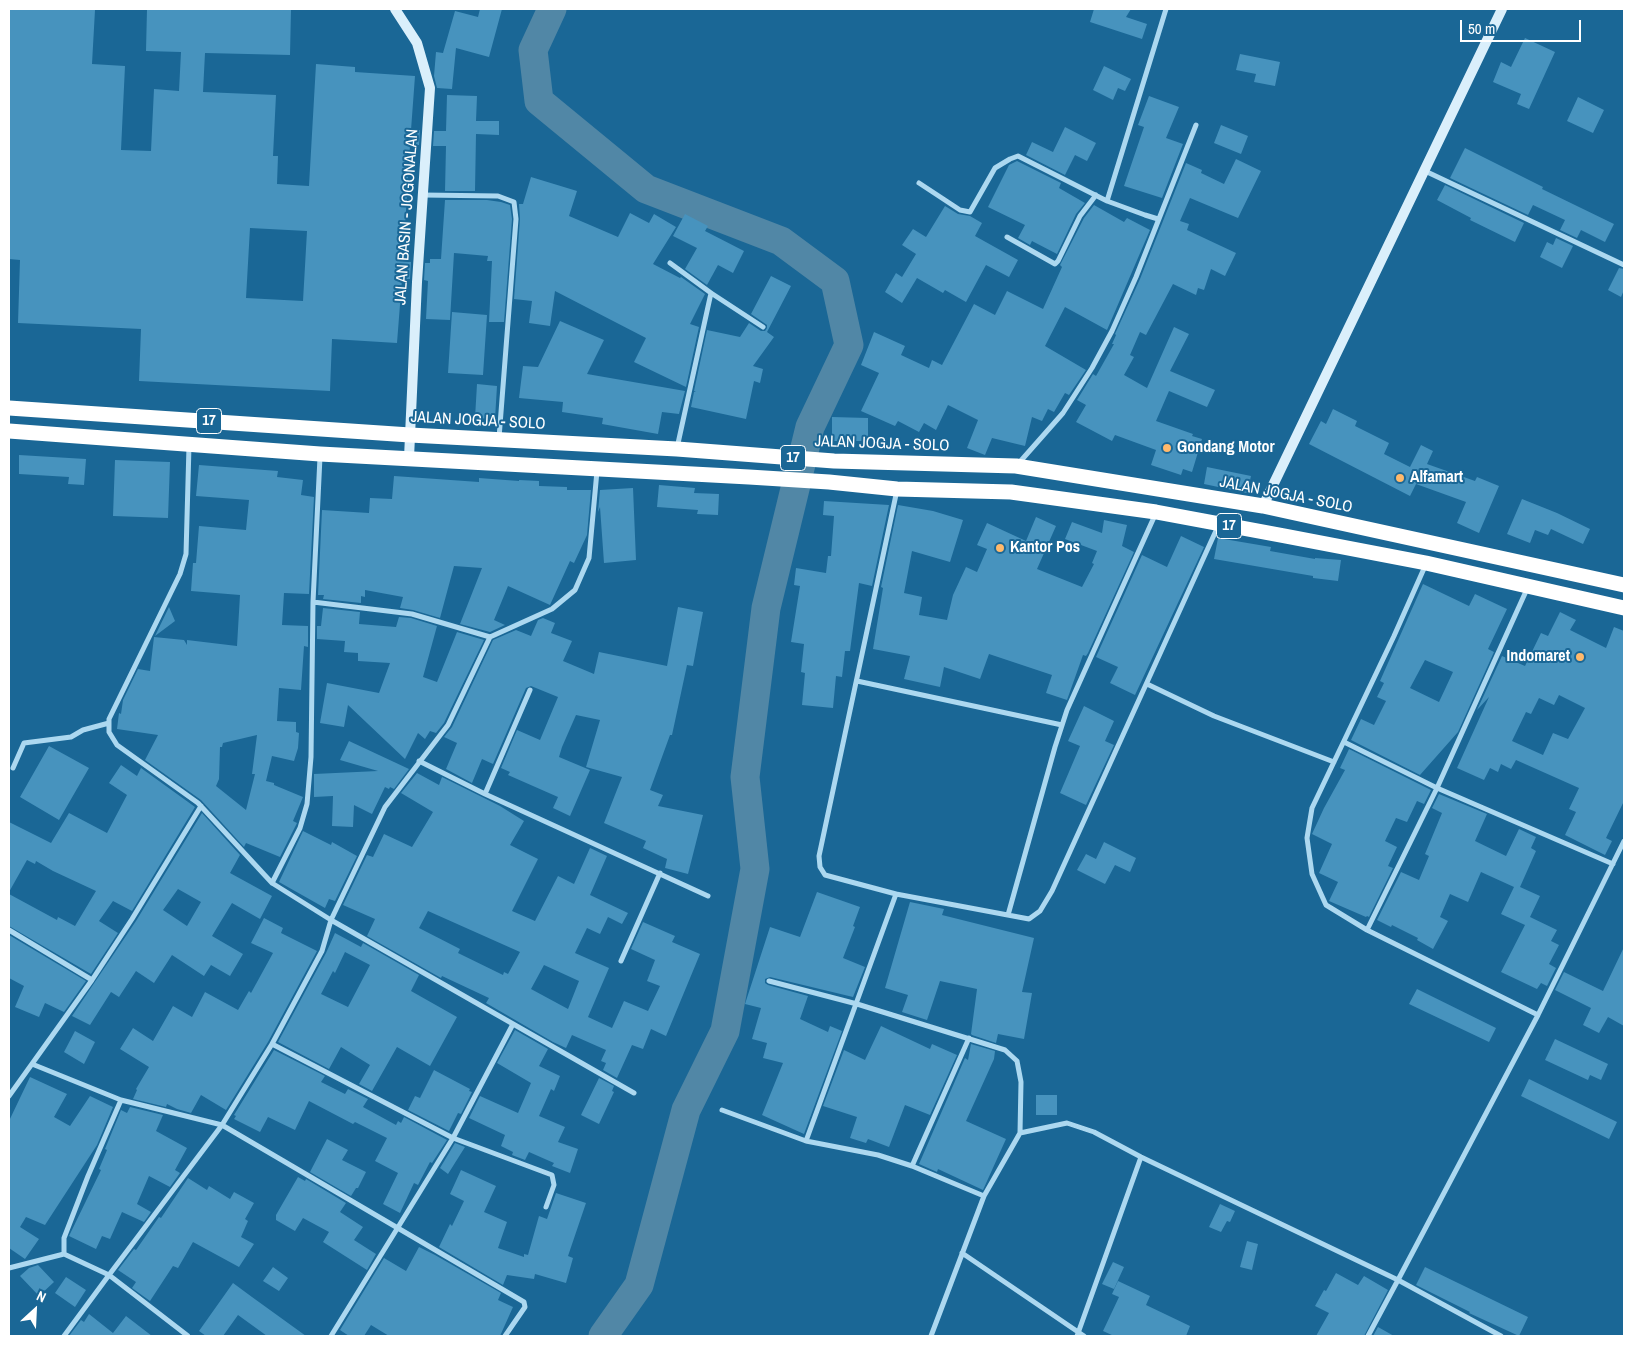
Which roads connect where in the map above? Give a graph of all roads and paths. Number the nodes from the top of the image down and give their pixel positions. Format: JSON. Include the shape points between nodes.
{"nodes":[{"id":1,"x":394,"y":9,"type":"edge"},
{"id":2,"x":1166,"y":9,"type":"edge"},
{"id":3,"x":1502,"y":9,"type":"edge"},
{"id":4,"x":1196,"y":125,"type":"dead end"},
{"id":5,"x":1425,"y":170,"type":"junction"},
{"id":6,"x":919,"y":183,"type":"dead end"},
{"id":7,"x":423,"y":194,"type":"junction"},
{"id":8,"x":1096,"y":195,"type":"junction"},
{"id":9,"x":1107,"y":201,"type":"junction"},
{"id":10,"x":1158,"y":219,"type":"junction"},
{"id":11,"x":1007,"y":237,"type":"dead end"},
{"id":12,"x":670,"y":263,"type":"dead end"},
{"id":13,"x":1624,"y":265,"type":"edge"},
{"id":14,"x":711,"y":293,"type":"junction"},
{"id":15,"x":763,"y":327,"type":"dead end"},
{"id":16,"x":9,"y":408,"type":"edge"},
{"id":17,"x":9,"y":431,"type":"edge"},
{"id":18,"x":410,"y":435,"type":"junction"},
{"id":19,"x":499,"y":440,"type":"junction"},
{"id":20,"x":189,"y":444,"type":"junction"},
{"id":21,"x":677,"y":449,"type":"junction"},
{"id":22,"x":320,"y":454,"type":"junction"},
{"id":23,"x":409,"y":458,"type":"junction"},
{"id":24,"x":1016,"y":466,"type":"junction"},
{"id":25,"x":597,"y":467,"type":"junction"},
{"id":26,"x":897,"y":489,"type":"junction"},
{"id":27,"x":1263,"y":506,"type":"junction"},
{"id":28,"x":1156,"y":512,"type":"junction"},
{"id":29,"x":1219,"y":524,"type":"junction"},
{"id":30,"x":1426,"y":563,"type":"junction"},
{"id":31,"x":1528,"y":586,"type":"junction"},
{"id":32,"x":1624,"y":586,"type":"edge"},
{"id":33,"x":313,"y":602,"type":"junction"},
{"id":34,"x":1624,"y":608,"type":"edge"},
{"id":35,"x":490,"y":637,"type":"junction"},
{"id":36,"x":857,"y":681,"type":"junction"},
{"id":37,"x":1147,"y":684,"type":"junction"},
{"id":38,"x":530,"y":690,"type":"dead end"},
{"id":39,"x":109,"y":723,"type":"junction"},
{"id":40,"x":1062,"y":725,"type":"junction"},
{"id":41,"x":1344,"y":742,"type":"junction"},
{"id":42,"x":419,"y":761,"type":"junction"},
{"id":43,"x":1334,"y":762,"type":"junction"},
{"id":44,"x":13,"y":768,"type":"dead end"},
{"id":45,"x":1437,"y":788,"type":"junction"},
{"id":46,"x":486,"y":794,"type":"junction"},
{"id":47,"x":201,"y":806,"type":"junction"},
{"id":48,"x":1624,"y":841,"type":"edge"},
{"id":49,"x":1613,"y":864,"type":"junction"},
{"id":50,"x":660,"y":874,"type":"junction"},
{"id":51,"x":272,"y":883,"type":"junction"},
{"id":52,"x":896,"y":894,"type":"junction"},
{"id":53,"x":708,"y":896,"type":"dead end"},
{"id":54,"x":1008,"y":915,"type":"junction"},
{"id":55,"x":331,"y":920,"type":"junction"},
{"id":56,"x":9,"y":930,"type":"edge"},
{"id":57,"x":1367,"y":930,"type":"junction"},
{"id":58,"x":621,"y":961,"type":"dead end"},
{"id":59,"x":92,"y":980,"type":"junction"},
{"id":60,"x":769,"y":981,"type":"dead end"},
{"id":61,"x":857,"y":1004,"type":"junction"},
{"id":62,"x":1538,"y":1015,"type":"junction"},
{"id":63,"x":513,"y":1024,"type":"junction"},
{"id":64,"x":968,"y":1038,"type":"junction"},
{"id":65,"x":272,"y":1044,"type":"junction"},
{"id":66,"x":32,"y":1064,"type":"junction"},
{"id":67,"x":634,"y":1093,"type":"dead end"},
{"id":68,"x":9,"y":1096,"type":"edge"},
{"id":69,"x":121,"y":1100,"type":"junction"},
{"id":70,"x":722,"y":1110,"type":"dead end"},
{"id":71,"x":222,"y":1126,"type":"junction"},
{"id":72,"x":1020,"y":1133,"type":"junction"},
{"id":73,"x":453,"y":1138,"type":"junction"},
{"id":74,"x":806,"y":1141,"type":"junction"},
{"id":75,"x":1141,"y":1157,"type":"junction"},
{"id":76,"x":912,"y":1166,"type":"junction"},
{"id":77,"x":984,"y":1196,"type":"junction"},
{"id":78,"x":546,"y":1206,"type":"dead end"},
{"id":79,"x":398,"y":1228,"type":"junction"},
{"id":80,"x":962,"y":1253,"type":"junction"},
{"id":81,"x":64,"y":1254,"type":"junction"},
{"id":82,"x":9,"y":1268,"type":"edge"},
{"id":83,"x":109,"y":1275,"type":"junction"},
{"id":84,"x":1398,"y":1280,"type":"junction"},
{"id":85,"x":1078,"y":1334,"type":"edge"},
{"id":86,"x":1493,"y":1334,"type":"edge"},
{"id":87,"x":64,"y":1336,"type":"edge"},
{"id":88,"x":188,"y":1336,"type":"edge"},
{"id":89,"x":330,"y":1336,"type":"edge"},
{"id":90,"x":505,"y":1336,"type":"edge"},
{"id":91,"x":930,"y":1336,"type":"edge"},
{"id":92,"x":1084,"y":1336,"type":"edge"},
{"id":93,"x":1368,"y":1336,"type":"edge"},
{"id":94,"x":1501,"y":1336,"type":"edge"}],
"edges":[{"from":1,"to":7,"type":"street","name":"JALAN BASIN - JOGONALAN","via":[[416,43],[430,88]]},
{"from":2,"to":9,"type":"street"},
{"from":3,"to":5,"type":"street"},
{"from":4,"to":10,"type":"street"},
{"from":5,"to":13,"type":"street"},
{"from":5,"to":27,"type":"street"},
{"from":6,"to":8,"type":"street","via":[[960,210],[970,212],[995,168],[1018,156]]},
{"from":7,"to":18,"type":"street","name":"JALAN BASIN - JOGONALAN"},
{"from":7,"to":19,"type":"street","via":[[498,196],[514,202],[516,219]]},
{"from":8,"to":9,"type":"street"},
{"from":8,"to":11,"type":"street","via":[[1080,216],[1055,264]]},
{"from":9,"to":10,"type":"street"},
{"from":10,"to":24,"type":"street","via":[[1136,277],[1092,368],[1062,413]]},
{"from":12,"to":14,"type":"street"},
{"from":14,"to":15,"type":"street"},
{"from":14,"to":21,"type":"street"},
{"from":16,"to":18,"type":"highway","name":"JALAN JOGJA - SOLO","number":"17"},
{"from":17,"to":20,"type":"highway","number":"17"},
{"from":18,"to":19,"type":"highway","name":"JALAN JOGJA - SOLO","number":"17"},
{"from":18,"to":23,"type":"street","name":"JALAN BASIN - JOGONALAN"},
{"from":19,"to":21,"type":"highway","name":"JALAN JOGJA - SOLO","number":"17"},
{"from":20,"to":22,"type":"highway","number":"17"},
{"from":20,"to":39,"type":"street","via":[[186,554],[180,574]]},
{"from":21,"to":24,"type":"highway","name":"JALAN JOGJA - SOLO","number":"17","via":[[834,461]]},
{"from":22,"to":23,"type":"highway","number":"17"},
{"from":22,"to":33,"type":"street"},
{"from":23,"to":25,"type":"highway","number":"17"},
{"from":24,"to":27,"type":"highway","name":"JALAN JOGJA - SOLO","number":"17"},
{"from":25,"to":26,"type":"highway","number":"17"},
{"from":25,"to":35,"type":"street","via":[[589,558],[575,590],[552,609]]},
{"from":26,"to":28,"type":"highway","number":"17","via":[[1011,492]]},
{"from":26,"to":36,"type":"street"},
{"from":27,"to":32,"type":"highway","name":"JALAN JOGJA - SOLO","number":"17"},
{"from":28,"to":29,"type":"highway","number":"17"},
{"from":28,"to":40,"type":"street"},
{"from":29,"to":30,"type":"highway","number":"17"},
{"from":29,"to":37,"type":"street"},
{"from":30,"to":31,"type":"highway","number":"17"},
{"from":30,"to":41,"type":"street"},
{"from":31,"to":34,"type":"highway","number":"17"},
{"from":31,"to":45,"type":"street"},
{"from":33,"to":35,"type":"street","via":[[412,614]]},
{"from":33,"to":51,"type":"street","via":[[307,804],[300,828]]},
{"from":35,"to":42,"type":"street","via":[[448,725]]},
{"from":36,"to":40,"type":"street"},
{"from":36,"to":52,"type":"street","via":[[819,856],[820,867],[825,875]]},
{"from":37,"to":43,"type":"street","via":[[1214,716]]},
{"from":37,"to":54,"type":"street","via":[[1040,911],[1029,919]]},
{"from":38,"to":46,"type":"street"},
{"from":39,"to":44,"type":"street","via":[[71,737],[24,743]]},
{"from":39,"to":47,"type":"street","via":[[109,732],[117,745]]},
{"from":40,"to":54,"type":"street"},
{"from":41,"to":43,"type":"street"},
{"from":41,"to":45,"type":"street"},
{"from":42,"to":46,"type":"street"},
{"from":42,"to":55,"type":"street","via":[[385,807]]},
{"from":43,"to":57,"type":"street","via":[[1312,808],[1307,838],[1312,874],[1326,905]]},
{"from":45,"to":49,"type":"street"},
{"from":45,"to":57,"type":"street"},
{"from":46,"to":50,"type":"street"},
{"from":47,"to":51,"type":"street"},
{"from":47,"to":59,"type":"street"},
{"from":48,"to":49,"type":"street"},
{"from":49,"to":62,"type":"street"},
{"from":50,"to":53,"type":"street"},
{"from":50,"to":58,"type":"street"},
{"from":51,"to":55,"type":"street"},
{"from":52,"to":54,"type":"street"},
{"from":52,"to":61,"type":"street"},
{"from":55,"to":63,"type":"street"},
{"from":55,"to":65,"type":"street","via":[[322,951]]},
{"from":56,"to":59,"type":"street"},
{"from":57,"to":62,"type":"street"},
{"from":59,"to":66,"type":"street"},
{"from":60,"to":61,"type":"street"},
{"from":61,"to":64,"type":"street"},
{"from":61,"to":74,"type":"street"},
{"from":62,"to":84,"type":"street"},
{"from":63,"to":67,"type":"street"},
{"from":63,"to":73,"type":"street"},
{"from":64,"to":72,"type":"street","via":[[1005,1050],[1017,1061],[1021,1082]]},
{"from":64,"to":76,"type":"street"},
{"from":65,"to":71,"type":"street"},
{"from":65,"to":73,"type":"street"},
{"from":66,"to":68,"type":"street"},
{"from":66,"to":69,"type":"street"},
{"from":69,"to":71,"type":"street"},
{"from":69,"to":81,"type":"street","via":[[64,1238]]},
{"from":70,"to":74,"type":"street"},
{"from":71,"to":79,"type":"street"},
{"from":71,"to":83,"type":"street"},
{"from":72,"to":75,"type":"street","via":[[1067,1123],[1094,1132]]},
{"from":72,"to":77,"type":"street"},
{"from":73,"to":78,"type":"street","via":[[552,1175],[554,1185]]},
{"from":73,"to":79,"type":"street"},
{"from":74,"to":76,"type":"street","via":[[878,1155]]},
{"from":75,"to":84,"type":"street"},
{"from":75,"to":85,"type":"street"},
{"from":76,"to":77,"type":"street"},
{"from":77,"to":80,"type":"street"},
{"from":79,"to":89,"type":"street"},
{"from":79,"to":90,"type":"street","via":[[524,1302],[525,1307]]},
{"from":80,"to":85,"type":"street"},
{"from":80,"to":91,"type":"street"},
{"from":81,"to":82,"type":"street"},
{"from":81,"to":83,"type":"street"},
{"from":83,"to":87,"type":"street"},
{"from":83,"to":88,"type":"street"},
{"from":84,"to":86,"type":"street"},
{"from":84,"to":93,"type":"street"},
{"from":85,"to":92,"type":"street"},
{"from":86,"to":94,"type":"street"}]}
